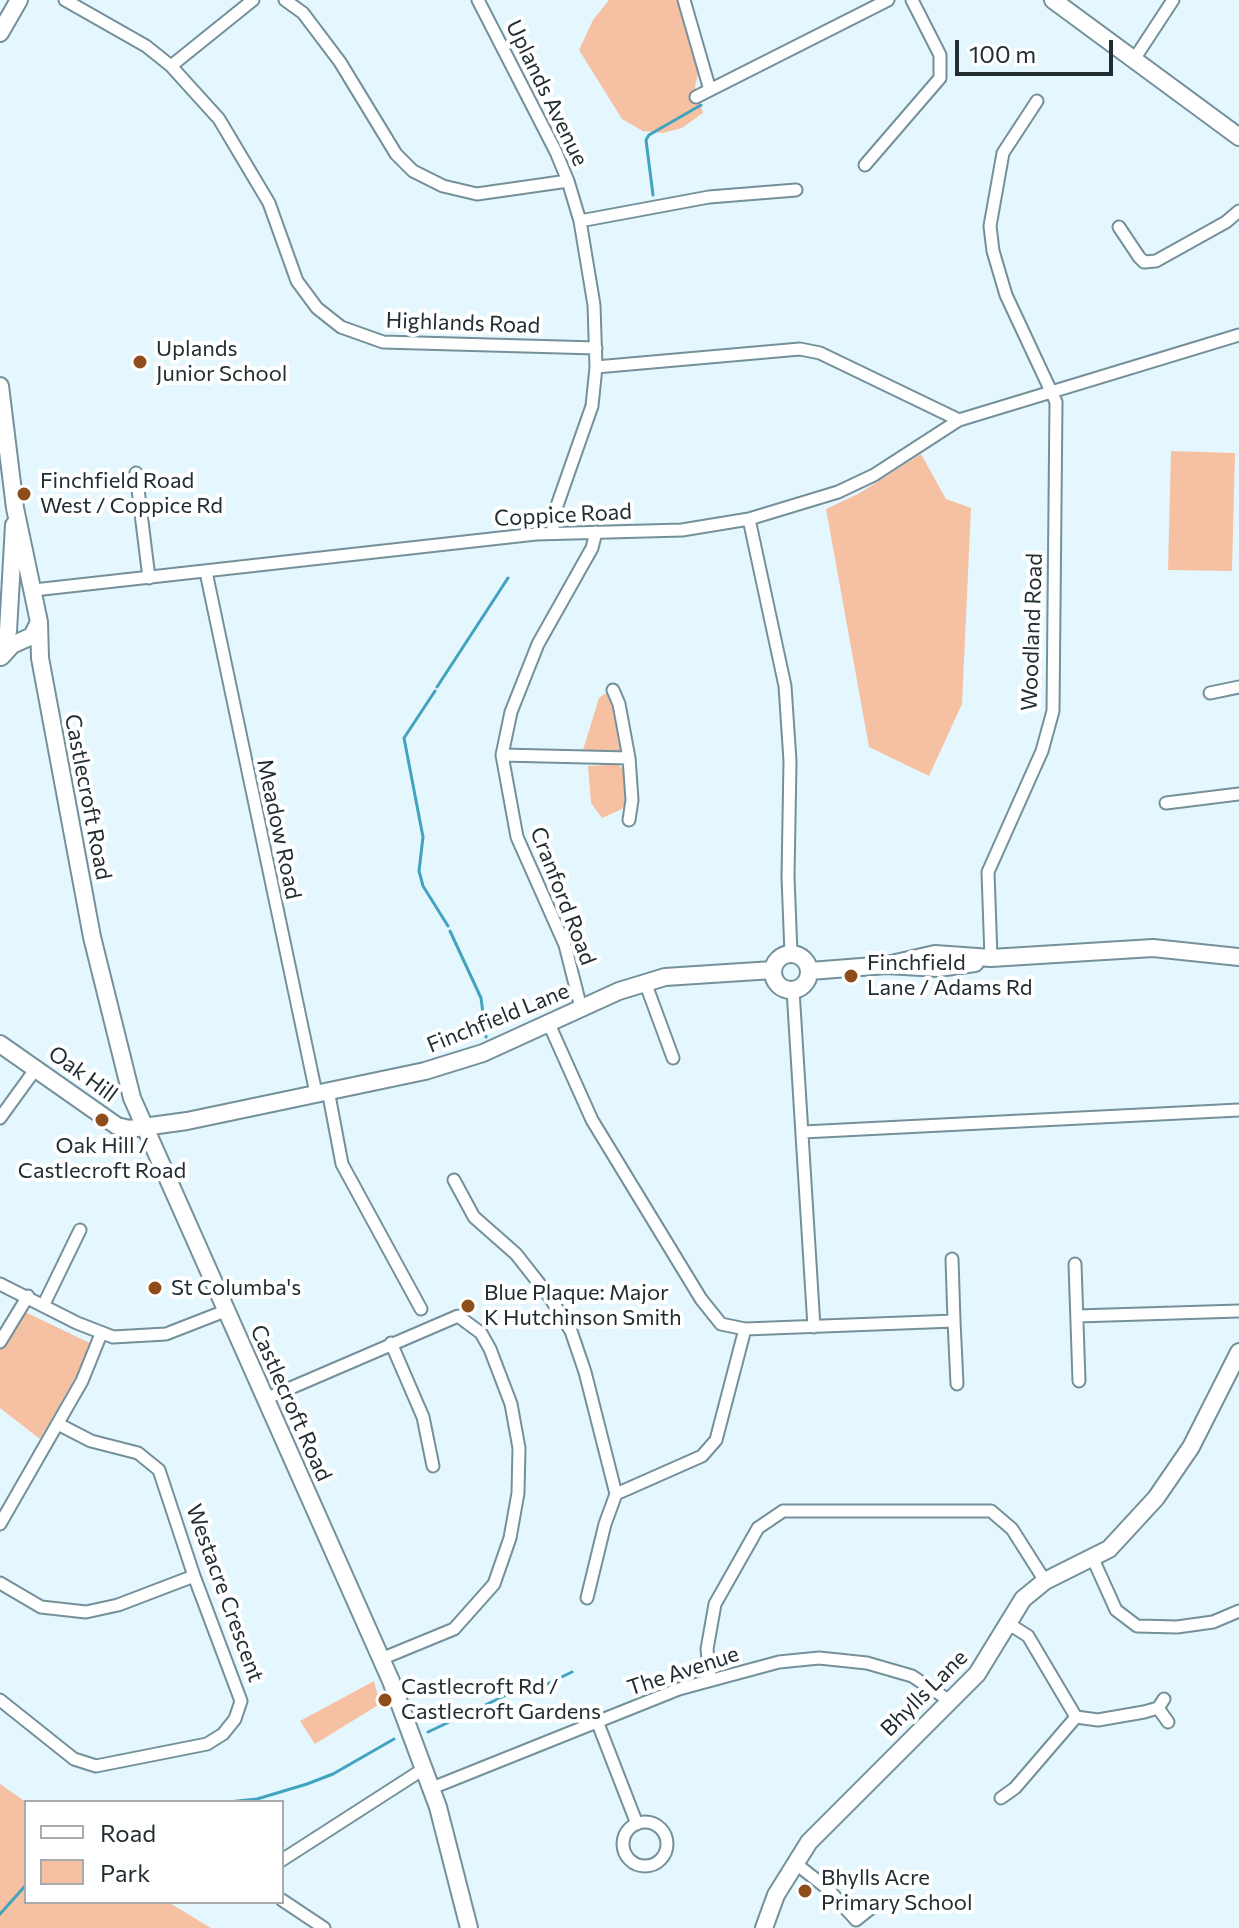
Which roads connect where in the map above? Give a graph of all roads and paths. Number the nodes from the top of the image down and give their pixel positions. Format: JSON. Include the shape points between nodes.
{"nodes":[{"id":1,"x":19,"y":0,"type":"edge"},
{"id":2,"x":65,"y":0,"type":"edge"},
{"id":3,"x":253,"y":0,"type":"edge"},
{"id":4,"x":285,"y":0,"type":"edge"},
{"id":5,"x":478,"y":0,"type":"edge"},
{"id":6,"x":684,"y":0,"type":"edge"},
{"id":7,"x":888,"y":0,"type":"edge"},
{"id":8,"x":912,"y":0,"type":"edge"},
{"id":9,"x":1053,"y":0,"type":"edge"},
{"id":10,"x":1173,"y":0,"type":"edge"},
{"id":11,"x":0,"y":33,"type":"edge"},
{"id":12,"x":1133,"y":61,"type":"junction"},
{"id":13,"x":171,"y":66,"type":"junction"},
{"id":14,"x":710,"y":90,"type":"junction"},
{"id":15,"x":696,"y":97,"type":"dead end"},
{"id":16,"x":1037,"y":101,"type":"dead end"},
{"id":17,"x":1239,"y":137,"type":"edge"},
{"id":18,"x":865,"y":165,"type":"dead end"},
{"id":19,"x":568,"y":181,"type":"junction"},
{"id":20,"x":796,"y":190,"type":"dead end"},
{"id":21,"x":1239,"y":211,"type":"edge"},
{"id":22,"x":580,"y":221,"type":"junction"},
{"id":23,"x":1119,"y":227,"type":"dead end"},
{"id":24,"x":1239,"y":335,"type":"edge"},
{"id":25,"x":596,"y":348,"type":"junction"},
{"id":26,"x":596,"y":367,"type":"junction"},
{"id":27,"x":0,"y":386,"type":"edge"},
{"id":28,"x":1052,"y":391,"type":"junction"},
{"id":29,"x":959,"y":420,"type":"junction"},
{"id":30,"x":136,"y":473,"type":"dead end"},
{"id":31,"x":15,"y":508,"type":"junction"},
{"id":32,"x":749,"y":519,"type":"junction"},
{"id":33,"x":596,"y":532,"type":"junction"},
{"id":34,"x":553,"y":533,"type":"junction"},
{"id":35,"x":206,"y":572,"type":"junction"},
{"id":36,"x":149,"y":578,"type":"junction"},
{"id":37,"x":40,"y":594,"type":"junction"},
{"id":38,"x":9,"y":598,"type":"junction"},
{"id":39,"x":39,"y":622,"type":"junction"},
{"id":40,"x":17,"y":638,"type":"junction"},
{"id":41,"x":40,"y":658,"type":"junction"},
{"id":42,"x":1,"y":660,"type":"edge"},
{"id":43,"x":1239,"y":687,"type":"edge"},
{"id":44,"x":613,"y":690,"type":"dead end"},
{"id":45,"x":1210,"y":693,"type":"dead end"},
{"id":46,"x":502,"y":755,"type":"junction"},
{"id":47,"x":629,"y":758,"type":"junction"},
{"id":48,"x":1239,"y":794,"type":"edge"},
{"id":49,"x":1166,"y":804,"type":"dead end"},
{"id":50,"x":629,"y":820,"type":"dead end"},
{"id":51,"x":791,"y":954,"type":"junction"},
{"id":52,"x":1239,"y":957,"type":"edge"},
{"id":53,"x":991,"y":958,"type":"junction"},
{"id":54,"x":773,"y":970,"type":"junction"},
{"id":55,"x":810,"y":971,"type":"junction"},
{"id":56,"x":645,"y":982,"type":"junction"},
{"id":57,"x":793,"y":990,"type":"junction"},
{"id":58,"x":581,"y":1008,"type":"junction"},
{"id":59,"x":549,"y":1024,"type":"junction"},
{"id":60,"x":0,"y":1044,"type":"edge"},
{"id":61,"x":673,"y":1058,"type":"dead end"},
{"id":62,"x":37,"y":1067,"type":"junction"},
{"id":63,"x":322,"y":1092,"type":"junction"},
{"id":64,"x":1239,"y":1110,"type":"edge"},
{"id":65,"x":0,"y":1118,"type":"edge"},
{"id":66,"x":144,"y":1125,"type":"junction"},
{"id":67,"x":803,"y":1132,"type":"junction"},
{"id":68,"x":454,"y":1180,"type":"dead end"},
{"id":69,"x":80,"y":1230,"type":"dead end"},
{"id":70,"x":952,"y":1259,"type":"dead end"},
{"id":71,"x":1075,"y":1264,"type":"dead end"},
{"id":72,"x":0,"y":1284,"type":"edge"},
{"id":73,"x":28,"y":1296,"type":"junction"},
{"id":74,"x":44,"y":1304,"type":"junction"},
{"id":75,"x":421,"y":1309,"type":"dead end"},
{"id":76,"x":225,"y":1311,"type":"junction"},
{"id":77,"x":1239,"y":1311,"type":"edge"},
{"id":78,"x":1077,"y":1316,"type":"junction"},
{"id":79,"x":954,"y":1321,"type":"junction"},
{"id":80,"x":814,"y":1327,"type":"junction"},
{"id":81,"x":745,"y":1329,"type":"junction"},
{"id":82,"x":101,"y":1334,"type":"junction"},
{"id":83,"x":0,"y":1342,"type":"edge"},
{"id":84,"x":391,"y":1343,"type":"junction"},
{"id":85,"x":1239,"y":1352,"type":"edge"},
{"id":86,"x":1079,"y":1381,"type":"dead end"},
{"id":87,"x":957,"y":1384,"type":"dead end"},
{"id":88,"x":265,"y":1399,"type":"junction"},
{"id":89,"x":58,"y":1424,"type":"junction"},
{"id":90,"x":433,"y":1466,"type":"dead end"},
{"id":91,"x":616,"y":1494,"type":"junction"},
{"id":92,"x":0,"y":1524,"type":"edge"},
{"id":93,"x":1093,"y":1559,"type":"junction"},
{"id":94,"x":194,"y":1576,"type":"junction"},
{"id":95,"x":1045,"y":1581,"type":"junction"},
{"id":96,"x":0,"y":1583,"type":"edge"},
{"id":97,"x":587,"y":1598,"type":"dead end"},
{"id":98,"x":1239,"y":1611,"type":"edge"},
{"id":99,"x":1009,"y":1624,"type":"junction"},
{"id":100,"x":381,"y":1659,"type":"junction"},
{"id":101,"x":710,"y":1679,"type":"junction"},
{"id":102,"x":0,"y":1700,"type":"edge"},
{"id":103,"x":950,"y":1701,"type":"junction"},
{"id":104,"x":1076,"y":1717,"type":"junction"},
{"id":105,"x":597,"y":1721,"type":"junction"},
{"id":106,"x":1168,"y":1722,"type":"dead end"},
{"id":107,"x":425,"y":1768,"type":"junction"},
{"id":108,"x":432,"y":1788,"type":"junction"},
{"id":109,"x":1004,"y":1790,"type":"dead end"},
{"id":110,"x":637,"y":1824,"type":"junction"},
{"id":111,"x":284,"y":1859,"type":"edge"},
{"id":112,"x":795,"y":1863,"type":"junction"},
{"id":113,"x":284,"y":1901,"type":"edge"},
{"id":114,"x":875,"y":1905,"type":"dead end"},
{"id":115,"x":324,"y":1928,"type":"edge"},
{"id":116,"x":469,"y":1928,"type":"edge"},
{"id":117,"x":764,"y":1928,"type":"edge"}],
"edges":[{"from":1,"to":11,"type":"street"},
{"from":2,"to":13,"type":"street","name":"Highlands Road"},
{"from":3,"to":13,"type":"street"},
{"from":4,"to":19,"type":"street","via":[[303,13],[340,62],[396,154],[413,171],[477,194]]},
{"from":5,"to":19,"type":"street","name":"Uplands Avenue"},
{"from":6,"to":14,"type":"street"},
{"from":7,"to":14,"type":"street"},
{"from":8,"to":18,"type":"street","via":[[940,55],[940,78]]},
{"from":9,"to":12,"type":"street"},
{"from":10,"to":12,"type":"street"},
{"from":12,"to":17,"type":"street"},
{"from":13,"to":25,"type":"street","name":"Highlands Road","via":[[241,152],[269,203],[304,292],[341,327],[383,342]]},
{"from":14,"to":15,"type":"street"},
{"from":16,"to":28,"type":"street","via":[[1003,153],[990,226],[1006,295]]},
{"from":19,"to":22,"type":"street","name":"Uplands Avenue"},
{"from":20,"to":22,"type":"street","via":[[673,202]]},
{"from":21,"to":23,"type":"street","via":[[1156,261],[1144,262]]},
{"from":22,"to":25,"type":"street","name":"Uplands Avenue"},
{"from":24,"to":28,"type":"street","name":"Coppice Road"},
{"from":25,"to":26,"type":"street","name":"Uplands Avenue"},
{"from":26,"to":29,"type":"street","via":[[800,349],[820,353]]},
{"from":26,"to":34,"type":"street","name":"Uplands Avenue","via":[[592,406],[553,517]]},
{"from":27,"to":31,"type":"street"},
{"from":28,"to":29,"type":"street","name":"Coppice Road"},
{"from":28,"to":53,"type":"street","name":"Woodland Road","via":[[1053,711],[1042,751],[988,872]]},
{"from":29,"to":32,"type":"street","name":"Coppice Road","via":[[838,492]]},
{"from":30,"to":36,"type":"street"},
{"from":31,"to":37,"type":"street","name":"Castlecroft Road"},
{"from":31,"to":38,"type":"street"},
{"from":32,"to":33,"type":"street","name":"Coppice Road","via":[[682,530]]},
{"from":32,"to":51,"type":"street","via":[[785,686]]},
{"from":33,"to":34,"type":"street","name":"Coppice Road"},
{"from":33,"to":46,"type":"street","name":"Cranford Road","via":[[538,644],[511,712]]},
{"from":34,"to":35,"type":"street","name":"Coppice Road"},
{"from":35,"to":36,"type":"street","name":"Coppice Road"},
{"from":35,"to":63,"type":"street","name":"Meadow Road"},
{"from":36,"to":37,"type":"street","name":"Coppice Road"},
{"from":37,"to":38,"type":"street","via":[[22,586]]},
{"from":37,"to":39,"type":"street","name":"Castlecroft Road"},
{"from":38,"to":40,"type":"street"},
{"from":39,"to":40,"type":"street","via":[[37,631]]},
{"from":39,"to":41,"type":"street","name":"Castlecroft Road"},
{"from":40,"to":41,"type":"street"},
{"from":40,"to":42,"type":"street"},
{"from":41,"to":66,"type":"street","name":"Castlecroft Road","via":[[104,995]]},
{"from":43,"to":45,"type":"street"},
{"from":44,"to":47,"type":"street"},
{"from":46,"to":47,"type":"street"},
{"from":46,"to":58,"type":"street","name":"Cranford Road","via":[[517,837],[565,945]]},
{"from":47,"to":50,"type":"street"},
{"from":48,"to":49,"type":"street"},
{"from":51,"to":54,"type":"street","via":[[779,959]]},
{"from":51,"to":55,"type":"street","via":[[803,959]]},
{"from":52,"to":53,"type":"street","via":[[1153,948]]},
{"from":53,"to":55,"type":"street","via":[[935,954],[887,965]]},
{"from":54,"to":56,"type":"street","name":"Finchfield Lane","via":[[689,973]]},
{"from":54,"to":57,"type":"street","via":[[779,985]]},
{"from":55,"to":57,"type":"street","via":[[803,986]]},
{"from":56,"to":58,"type":"street","name":"Finchfield Lane"},
{"from":56,"to":61,"type":"street"},
{"from":57,"to":67,"type":"street"},
{"from":58,"to":59,"type":"street","name":"Finchfield Lane"},
{"from":59,"to":63,"type":"street","name":"Finchfield Lane","via":[[440,1067]]},
{"from":59,"to":81,"type":"street","via":[[592,1120],[701,1299],[721,1324]]},
{"from":60,"to":62,"type":"street","name":"Oak Hill"},
{"from":62,"to":65,"type":"street"},
{"from":62,"to":66,"type":"street","name":"Oak Hill","via":[[117,1126]]},
{"from":63,"to":66,"type":"street","name":"Finchfield Lane"},
{"from":63,"to":75,"type":"street","name":"Meadow Road","via":[[342,1164]]},
{"from":64,"to":67,"type":"street"},
{"from":66,"to":76,"type":"street","name":"Castlecroft Road"},
{"from":67,"to":80,"type":"street"},
{"from":68,"to":91,"type":"street","via":[[470,1212],[529,1267],[571,1331]]},
{"from":69,"to":74,"type":"street"},
{"from":70,"to":79,"type":"street"},
{"from":71,"to":78,"type":"street"},
{"from":72,"to":73,"type":"street"},
{"from":73,"to":74,"type":"street"},
{"from":73,"to":83,"type":"street"},
{"from":74,"to":82,"type":"street"},
{"from":76,"to":82,"type":"street","via":[[151,1337]]},
{"from":76,"to":88,"type":"street","name":"Castlecroft Road"},
{"from":77,"to":78,"type":"street"},
{"from":78,"to":86,"type":"street"},
{"from":79,"to":80,"type":"street"},
{"from":79,"to":87,"type":"street"},
{"from":80,"to":81,"type":"street"},
{"from":81,"to":91,"type":"street","via":[[716,1440],[702,1456]]},
{"from":82,"to":89,"type":"street"},
{"from":84,"to":88,"type":"street"},
{"from":84,"to":90,"type":"street","via":[[423,1417]]},
{"from":84,"to":100,"type":"street","via":[[458,1316],[481,1333],[511,1404],[519,1448],[518,1493],[494,1584],[476,1607],[454,1629]]},
{"from":85,"to":93,"type":"street","name":"Bhylls Lane","via":[[1174,1473],[1119,1540]]},
{"from":88,"to":100,"type":"street","name":"Castlecroft Road"},
{"from":89,"to":92,"type":"street"},
{"from":89,"to":94,"type":"street","name":"Westacre Crescent","via":[[91,1441],[138,1453],[159,1470]]},
{"from":91,"to":97,"type":"street"},
{"from":93,"to":95,"type":"street","name":"Bhylls Lane"},
{"from":93,"to":98,"type":"street","via":[[1116,1610],[1137,1626],[1213,1622]]},
{"from":94,"to":96,"type":"street","via":[[86,1612],[41,1607]]},
{"from":94,"to":102,"type":"street","name":"Westacre Crescent","via":[[242,1696],[235,1719],[215,1739],[110,1765],[84,1765]]},
{"from":95,"to":99,"type":"street","name":"Bhylls Lane","via":[[1023,1599]]},
{"from":95,"to":101,"type":"street","via":[[1012,1529],[991,1511],[773,1515],[758,1528],[715,1604],[707,1649]]},
{"from":99,"to":103,"type":"street","name":"Bhylls Lane","via":[[977,1674]]},
{"from":99,"to":104,"type":"street","via":[[1028,1636]]},
{"from":100,"to":107,"type":"street","name":"Castlecroft Road"},
{"from":101,"to":103,"type":"street","name":"The Avenue","via":[[779,1662],[842,1660],[912,1676]]},
{"from":101,"to":105,"type":"street","name":"The Avenue"},
{"from":103,"to":112,"type":"street","name":"Bhylls Lane","via":[[832,1816]]},
{"from":104,"to":106,"type":"street","via":[[1098,1720],[1161,1703]]},
{"from":104,"to":109,"type":"street"},
{"from":105,"to":108,"type":"street","name":"The Avenue"},
{"from":105,"to":110,"type":"street"},
{"from":107,"to":108,"type":"street","name":"Castlecroft Road"},
{"from":107,"to":111,"type":"street"},
{"from":108,"to":116,"type":"street","name":"Castlecroft Road"},
{"from":110,"to":110,"type":"street","via":[[651,1823],[666,1837],[663,1857],[651,1866],[636,1865],[625,1855],[623,1840]]},
{"from":112,"to":114,"type":"street","via":[[856,1920]]},
{"from":112,"to":117,"type":"street","name":"Bhylls Lane"},
{"from":113,"to":115,"type":"street"}]}
